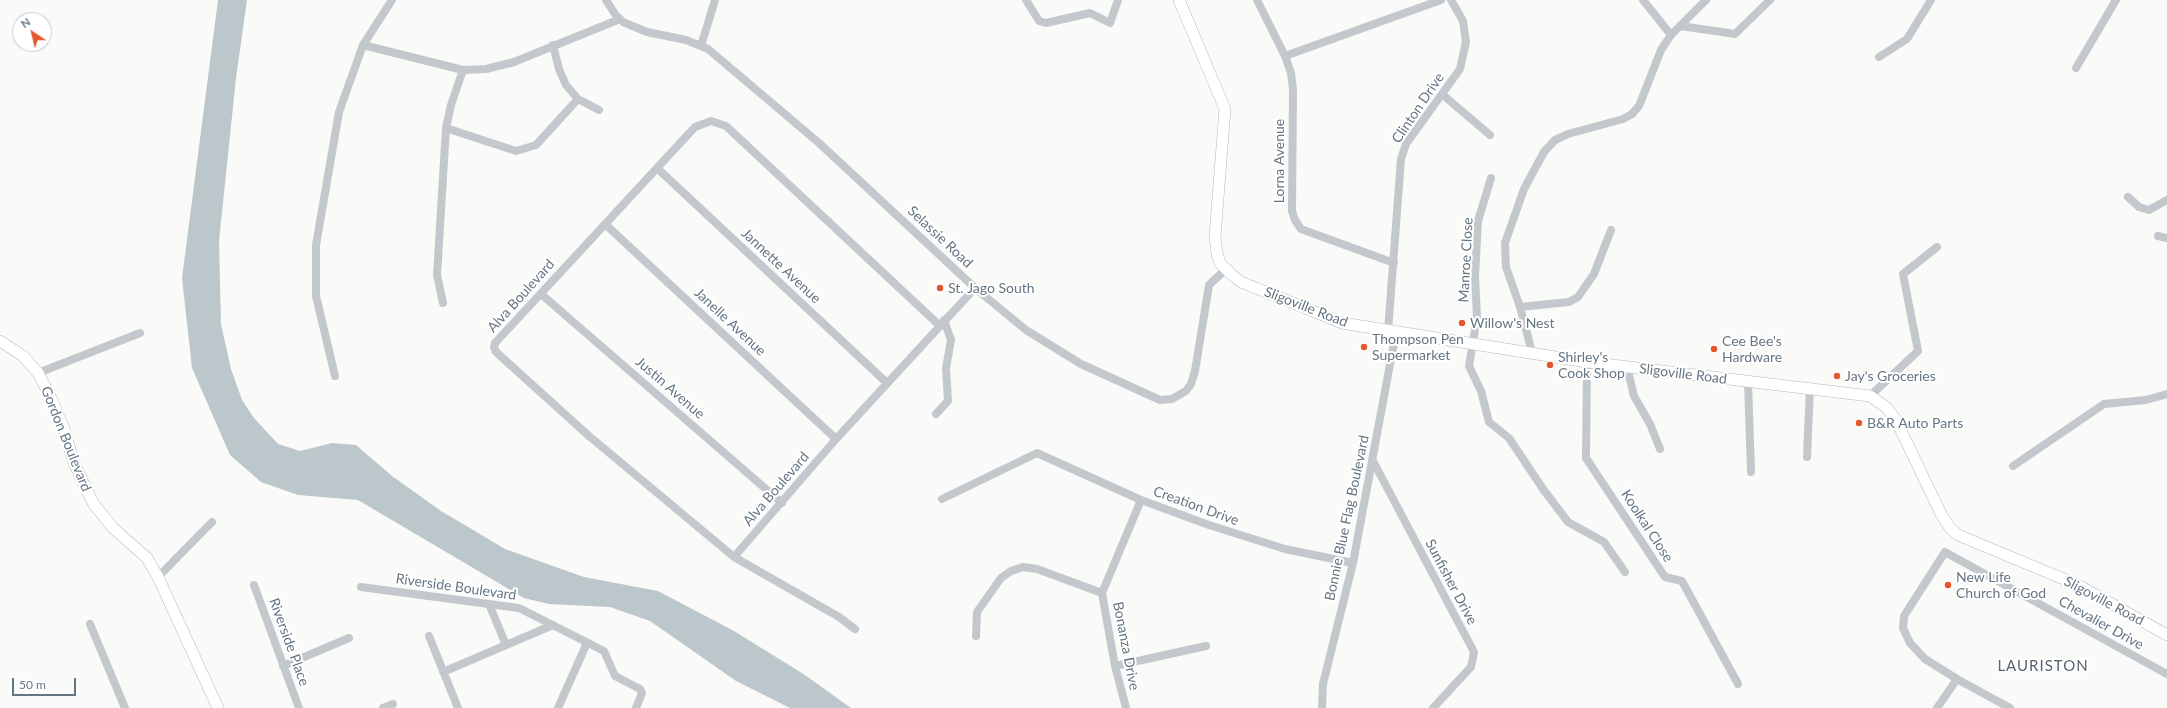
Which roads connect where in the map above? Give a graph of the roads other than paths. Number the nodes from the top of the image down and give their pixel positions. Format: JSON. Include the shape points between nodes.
{"nodes":[{"id":1,"x":392,"y":0,"type":"edge"},
{"id":2,"x":606,"y":0,"type":"edge"},
{"id":3,"x":715,"y":0,"type":"edge"},
{"id":4,"x":1026,"y":0,"type":"edge"},
{"id":5,"x":1118,"y":0,"type":"edge"},
{"id":6,"x":1179,"y":0,"type":"edge"},
{"id":7,"x":1257,"y":0,"type":"edge"},
{"id":8,"x":1441,"y":0,"type":"edge"},
{"id":9,"x":1451,"y":0,"type":"edge"},
{"id":10,"x":1643,"y":0,"type":"edge"},
{"id":11,"x":1706,"y":0,"type":"edge"},
{"id":12,"x":1770,"y":0,"type":"edge"},
{"id":13,"x":1932,"y":0,"type":"edge"},
{"id":14,"x":2116,"y":0,"type":"edge"},
{"id":15,"x":620,"y":19,"type":"junction"},
{"id":16,"x":1681,"y":26,"type":"junction"},
{"id":17,"x":1670,"y":35,"type":"junction"},
{"id":18,"x":363,"y":45,"type":"junction"},
{"id":19,"x":553,"y":45,"type":"junction"},
{"id":20,"x":701,"y":46,"type":"junction"},
{"id":21,"x":1285,"y":56,"type":"junction"},
{"id":22,"x":1879,"y":57,"type":"dead end"},
{"id":23,"x":2076,"y":68,"type":"dead end"},
{"id":24,"x":463,"y":70,"type":"junction"},
{"id":25,"x":1443,"y":95,"type":"junction"},
{"id":26,"x":578,"y":98,"type":"junction"},
{"id":27,"x":599,"y":110,"type":"dead end"},
{"id":28,"x":446,"y":128,"type":"junction"},
{"id":29,"x":1490,"y":135,"type":"dead end"},
{"id":30,"x":657,"y":168,"type":"junction"},
{"id":31,"x":1491,"y":178,"type":"dead end"},
{"id":32,"x":2128,"y":197,"type":"dead end"},
{"id":33,"x":2167,"y":200,"type":"edge"},
{"id":34,"x":605,"y":224,"type":"junction"},
{"id":35,"x":1611,"y":230,"type":"dead end"},
{"id":36,"x":2158,"y":236,"type":"dead end"},
{"id":37,"x":2167,"y":238,"type":"edge"},
{"id":38,"x":1937,"y":247,"type":"dead end"},
{"id":39,"x":1394,"y":263,"type":"junction"},
{"id":40,"x":1225,"y":270,"type":"junction"},
{"id":41,"x":976,"y":288,"type":"junction"},
{"id":42,"x":541,"y":294,"type":"junction"},
{"id":43,"x":443,"y":303,"type":"dead end"},
{"id":44,"x":1520,"y":307,"type":"junction"},
{"id":45,"x":942,"y":322,"type":"junction"},
{"id":46,"x":1392,"y":332,"type":"junction"},
{"id":47,"x":140,"y":334,"type":"dead end"},
{"id":48,"x":0,"y":341,"type":"edge"},
{"id":49,"x":1473,"y":344,"type":"junction"},
{"id":50,"x":1532,"y":352,"type":"junction"},
{"id":51,"x":1587,"y":362,"type":"junction"},
{"id":52,"x":1627,"y":367,"type":"junction"},
{"id":53,"x":38,"y":373,"type":"junction"},
{"id":54,"x":335,"y":376,"type":"dead end"},
{"id":55,"x":1748,"y":382,"type":"junction"},
{"id":56,"x":887,"y":383,"type":"junction"},
{"id":57,"x":1810,"y":387,"type":"junction"},
{"id":58,"x":2167,"y":394,"type":"edge"},
{"id":59,"x":1870,"y":396,"type":"junction"},
{"id":60,"x":936,"y":414,"type":"dead end"},
{"id":61,"x":836,"y":439,"type":"junction"},
{"id":62,"x":1660,"y":449,"type":"dead end"},
{"id":63,"x":1807,"y":457,"type":"dead end"},
{"id":64,"x":1373,"y":461,"type":"junction"},
{"id":65,"x":2013,"y":466,"type":"dead end"},
{"id":66,"x":1751,"y":472,"type":"dead end"},
{"id":67,"x":942,"y":499,"type":"dead end"},
{"id":68,"x":1141,"y":500,"type":"junction"},
{"id":69,"x":782,"y":503,"type":"junction"},
{"id":70,"x":212,"y":522,"type":"dead end"},
{"id":71,"x":734,"y":558,"type":"junction"},
{"id":72,"x":1353,"y":563,"type":"junction"},
{"id":73,"x":1624,"y":572,"type":"dead end"},
{"id":74,"x":158,"y":577,"type":"junction"},
{"id":75,"x":254,"y":585,"type":"dead end"},
{"id":76,"x":361,"y":587,"type":"dead end"},
{"id":77,"x":1102,"y":593,"type":"junction"},
{"id":78,"x":489,"y":604,"type":"junction"},
{"id":79,"x":90,"y":624,"type":"dead end"},
{"id":80,"x":553,"y":625,"type":"junction"},
{"id":81,"x":855,"y":629,"type":"dead end"},
{"id":82,"x":2167,"y":635,"type":"edge"},
{"id":83,"x":429,"y":636,"type":"dead end"},
{"id":84,"x":976,"y":636,"type":"dead end"},
{"id":85,"x":349,"y":638,"type":"dead end"},
{"id":86,"x":587,"y":643,"type":"junction"},
{"id":87,"x":506,"y":645,"type":"junction"},
{"id":88,"x":1206,"y":646,"type":"dead end"},
{"id":89,"x":283,"y":666,"type":"junction"},
{"id":90,"x":1114,"y":666,"type":"junction"},
{"id":91,"x":443,"y":672,"type":"junction"},
{"id":92,"x":2167,"y":674,"type":"edge"},
{"id":93,"x":1957,"y":679,"type":"junction"},
{"id":94,"x":1738,"y":684,"type":"dead end"},
{"id":95,"x":393,"y":704,"type":"dead end"},
{"id":96,"x":125,"y":708,"type":"edge"},
{"id":97,"x":218,"y":708,"type":"edge"},
{"id":98,"x":299,"y":708,"type":"edge"},
{"id":99,"x":383,"y":708,"type":"edge"},
{"id":100,"x":458,"y":708,"type":"edge"},
{"id":101,"x":558,"y":708,"type":"edge"},
{"id":102,"x":636,"y":708,"type":"edge"},
{"id":103,"x":1126,"y":708,"type":"edge"},
{"id":104,"x":1322,"y":708,"type":"edge"},
{"id":105,"x":1433,"y":708,"type":"edge"},
{"id":106,"x":1937,"y":708,"type":"edge"},
{"id":107,"x":2010,"y":708,"type":"edge"}],
"edges":[{"from":1,"to":18,"type":"street"},
{"from":2,"to":15,"type":"street","name":"Selassie Road"},
{"from":3,"to":20,"type":"street"},
{"from":4,"to":5,"type":"street","via":[[1039,21],[1046,23],[1090,13],[1110,23]]},
{"from":6,"to":40,"type":"street","via":[[1225,109],[1215,236],[1217,254]]},
{"from":7,"to":21,"type":"street","name":"Lorna Avenue"},
{"from":8,"to":21,"type":"street"},
{"from":9,"to":25,"type":"street","name":"Clinton Drive","via":[[1464,21],[1466,42],[1460,69]]},
{"from":10,"to":17,"type":"street"},
{"from":11,"to":16,"type":"street"},
{"from":12,"to":16,"type":"street","via":[[1735,34]]},
{"from":13,"to":22,"type":"street","via":[[1907,39]]},
{"from":14,"to":23,"type":"street"},
{"from":15,"to":19,"type":"street"},
{"from":15,"to":20,"type":"street","name":"Selassie Road","via":[[647,32],[686,40]]},
{"from":16,"to":17,"type":"street"},
{"from":17,"to":44,"type":"street","via":[[1661,50],[1639,106],[1632,114],[1623,119],[1568,134],[1555,140],[1544,152],[1524,189],[1505,243],[1506,267]]},
{"from":18,"to":24,"type":"street"},
{"from":18,"to":54,"type":"street","via":[[339,112],[316,244],[316,296]]},
{"from":19,"to":24,"type":"street","via":[[514,62],[486,69]]},
{"from":19,"to":26,"type":"street","via":[[566,84]]},
{"from":20,"to":41,"type":"street","name":"Selassie Road","via":[[758,90],[819,143]]},
{"from":21,"to":39,"type":"street","name":"Lorna Avenue","via":[[1293,89],[1292,211],[1295,220],[1302,230]]},
{"from":24,"to":28,"type":"street"},
{"from":25,"to":29,"type":"street"},
{"from":25,"to":39,"type":"street","name":"Clinton Drive","via":[[1406,144],[1401,158]]},
{"from":26,"to":27,"type":"street"},
{"from":26,"to":28,"type":"street","via":[[536,145],[516,151]]},
{"from":28,"to":43,"type":"street","via":[[437,275]]},
{"from":30,"to":34,"type":"street","name":"Alva Boulevard"},
{"from":30,"to":45,"type":"street","name":"Alva Boulevard","via":[[695,126],[711,121],[726,126]]},
{"from":30,"to":56,"type":"street","name":"Jannette Avenue"},
{"from":31,"to":49,"type":"street","name":"Manroe Close","via":[[1478,221],[1475,276],[1477,318]]},
{"from":32,"to":33,"type":"street","via":[[2139,207],[2149,210]]},
{"from":34,"to":42,"type":"street","name":"Alva Boulevard"},
{"from":34,"to":61,"type":"street","name":"Janelle Avenue"},
{"from":35,"to":44,"type":"street","via":[[1594,274],[1578,297],[1569,302]]},
{"from":36,"to":37,"type":"street"},
{"from":38,"to":59,"type":"street","via":[[1903,274],[1918,351]]},
{"from":39,"to":46,"type":"street","name":"Clinton Drive"},
{"from":40,"to":41,"type":"street","name":"Selassie Road","via":[[1209,285],[1191,384],[1179,396],[1166,400],[1160,400],[1053,348],[1026,330]]},
{"from":40,"to":46,"type":"street","name":"Sligoville Road","via":[[1242,282],[1311,312],[1342,323]]},
{"from":41,"to":45,"type":"street","name":"Alva Boulevard"},
{"from":42,"to":69,"type":"street","name":"Justin Avenue"},
{"from":42,"to":71,"type":"street","name":"Alva Boulevard","via":[[495,343],[496,352],[589,436]]},
{"from":44,"to":50,"type":"street"},
{"from":45,"to":56,"type":"street","name":"Alva Boulevard"},
{"from":45,"to":60,"type":"street","via":[[952,340],[946,368],[948,400]]},
{"from":46,"to":49,"type":"street","name":"Sligoville Road"},
{"from":46,"to":64,"type":"street","name":"Bonnie Blue Flag Boulevard"},
{"from":47,"to":53,"type":"street"},
{"from":48,"to":53,"type":"street","name":"Gordon Boulevard","via":[[23,356]]},
{"from":49,"to":50,"type":"street","name":"Sligoville Road"},
{"from":49,"to":73,"type":"street","name":"Manroe Close","via":[[1469,366],[1481,391],[1489,422],[1509,438],[1568,522],[1604,542]]},
{"from":50,"to":51,"type":"street","name":"Sligoville Road"},
{"from":51,"to":52,"type":"street","name":"Sligoville Road"},
{"from":51,"to":94,"type":"street","name":"Koolkal Close","via":[[1586,458],[1665,577],[1682,581]]},
{"from":52,"to":55,"type":"street","name":"Sligoville Road"},
{"from":52,"to":62,"type":"street","via":[[1634,396],[1650,424]]},
{"from":53,"to":74,"type":"street","name":"Gordon Boulevard","via":[[64,429],[74,463],[92,503],[113,528],[147,558]]},
{"from":55,"to":57,"type":"street","name":"Sligoville Road"},
{"from":55,"to":66,"type":"street"},
{"from":56,"to":61,"type":"street","name":"Alva Boulevard"},
{"from":57,"to":59,"type":"street","name":"Sligoville Road"},
{"from":57,"to":63,"type":"street"},
{"from":58,"to":65,"type":"street","via":[[2146,400],[2104,404]]},
{"from":59,"to":82,"type":"street","name":"Sligoville Road","via":[[1887,408],[1896,420],[1941,514],[1958,535],[2078,585]]},
{"from":61,"to":69,"type":"street","name":"Alva Boulevard"},
{"from":64,"to":72,"type":"street","name":"Bonnie Blue Flag Boulevard"},
{"from":64,"to":105,"type":"street","name":"Sunfisher Drive","via":[[1474,652],[1471,667]]},
{"from":67,"to":68,"type":"street","name":"Creation Drive","via":[[1038,453]]},
{"from":68,"to":72,"type":"street","name":"Creation Drive","via":[[1285,549]]},
{"from":68,"to":77,"type":"street","name":"Bonanza Drive"},
{"from":69,"to":71,"type":"street","name":"Alva Boulevard"},
{"from":70,"to":74,"type":"street"},
{"from":71,"to":81,"type":"street","via":[[839,617]]},
{"from":72,"to":104,"type":"street","name":"Bonnie Blue Flag Boulevard","via":[[1323,684]]},
{"from":74,"to":97,"type":"street","name":"Gordon Boulevard"},
{"from":75,"to":89,"type":"street","name":"Riverside Place"},
{"from":76,"to":78,"type":"street","name":"Riverside Boulevard"},
{"from":77,"to":84,"type":"street","via":[[1037,569],[1023,567],[1011,571],[1001,578],[977,612]]},
{"from":77,"to":90,"type":"street","name":"Bonanza Drive"},
{"from":78,"to":80,"type":"street","name":"Riverside Boulevard","via":[[519,608]]},
{"from":78,"to":87,"type":"street"},
{"from":79,"to":96,"type":"street"},
{"from":80,"to":86,"type":"street","name":"Riverside Boulevard"},
{"from":80,"to":87,"type":"street"},
{"from":83,"to":91,"type":"street"},
{"from":85,"to":89,"type":"street"},
{"from":86,"to":101,"type":"street"},
{"from":86,"to":102,"type":"street","name":"Riverside Boulevard","via":[[606,654],[615,676],[640,689],[642,693]]},
{"from":87,"to":91,"type":"street"},
{"from":88,"to":90,"type":"street"},
{"from":89,"to":98,"type":"street","name":"Riverside Place"},
{"from":90,"to":103,"type":"street","name":"Bonanza Drive"},
{"from":91,"to":100,"type":"street"},
{"from":92,"to":93,"type":"street","name":"Chevalier Drive","via":[[1945,552],[1904,616],[1903,628],[1910,643],[1925,658]]},
{"from":93,"to":106,"type":"street"},
{"from":93,"to":107,"type":"street"},
{"from":95,"to":99,"type":"street"}]}
